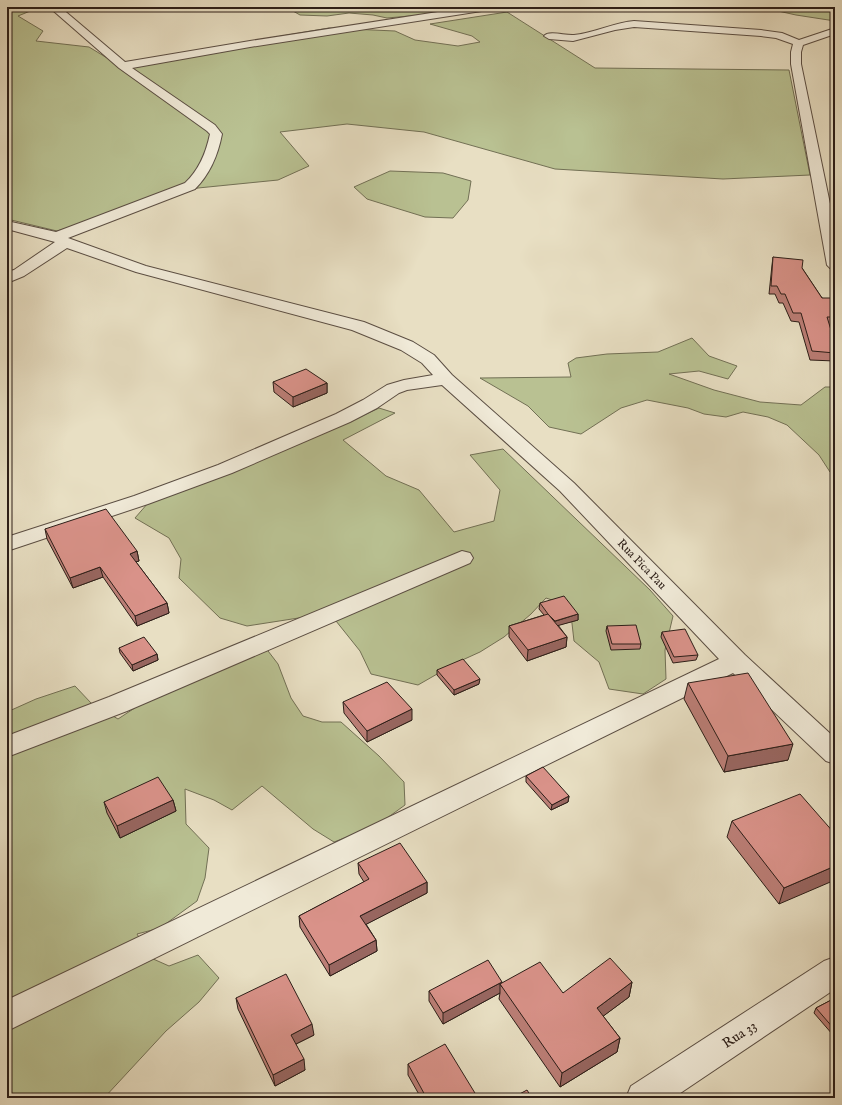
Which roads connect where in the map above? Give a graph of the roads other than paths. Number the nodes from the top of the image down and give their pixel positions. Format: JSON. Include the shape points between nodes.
{"nodes":[{"id":1,"x":54,"y":7,"type":"edge"},
{"id":2,"x":488,"y":7,"type":"edge"},
{"id":3,"x":835,"y":31,"type":"edge"},
{"id":4,"x":549,"y":36,"type":"dead end"},
{"id":5,"x":799,"y":43,"type":"junction"},
{"id":6,"x":123,"y":66,"type":"junction"},
{"id":7,"x":7,"y":225,"type":"edge"},
{"id":8,"x":61,"y":239,"type":"junction"},
{"id":9,"x":835,"y":265,"type":"edge"},
{"id":10,"x":7,"y":278,"type":"edge"},
{"id":11,"x":446,"y":379,"type":"junction"},
{"id":12,"x":7,"y":544,"type":"edge"},
{"id":13,"x":462,"y":558,"type":"dead end"},
{"id":14,"x":736,"y":661,"type":"junction"},
{"id":15,"x":7,"y":747,"type":"edge"},
{"id":16,"x":835,"y":754,"type":"edge"},
{"id":17,"x":835,"y":971,"type":"edge"},
{"id":18,"x":7,"y":1016,"type":"edge"},
{"id":19,"x":643,"y":1098,"type":"edge"}],
"edges":[{"from":1,"to":6,"type":"street"},
{"from":2,"to":6,"type":"street"},
{"from":3,"to":5,"type":"street"},
{"from":4,"to":5,"type":"street","via":[[573,39],[634,24],[761,33],[778,35]]},
{"from":5,"to":9,"type":"street","via":[[796,64]]},
{"from":6,"to":8,"type":"street","via":[[211,128],[216,134],[213,151],[197,180],[190,186]]},
{"from":7,"to":8,"type":"street","name":"Rua Pica Pau"},
{"from":8,"to":10,"type":"street","via":[[19,273]]},
{"from":8,"to":11,"type":"street","name":"Rua Pica Pau","via":[[141,269],[358,326],[407,346],[428,359]]},
{"from":11,"to":12,"type":"street","via":[[393,389],[343,418],[225,469]]},
{"from":11,"to":14,"type":"street","name":"Rua Pica Pau","via":[[567,487]]},
{"from":13,"to":15,"type":"street","via":[[118,704]]},
{"from":14,"to":16,"type":"street","name":"Rua Pica Pau"},
{"from":14,"to":18,"type":"street"},
{"from":17,"to":19,"type":"street","name":"Rua 33"}]}
